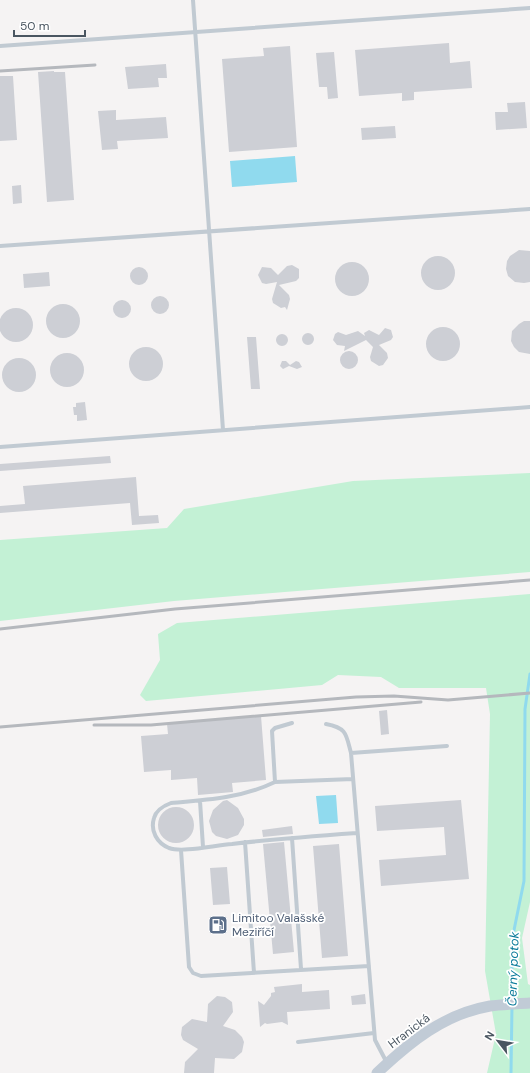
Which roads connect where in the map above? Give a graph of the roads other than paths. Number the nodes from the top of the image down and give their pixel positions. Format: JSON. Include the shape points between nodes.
{"nodes":[{"id":1,"x":193,"y":0,"type":"edge"},
{"id":2,"x":530,"y":8,"type":"edge"},
{"id":3,"x":196,"y":31,"type":"junction"},
{"id":4,"x":0,"y":46,"type":"edge"},
{"id":5,"x":530,"y":209,"type":"edge"},
{"id":6,"x":209,"y":230,"type":"junction"},
{"id":7,"x":0,"y":246,"type":"edge"},
{"id":8,"x":530,"y":407,"type":"edge"},
{"id":9,"x":223,"y":430,"type":"junction"},
{"id":10,"x":0,"y":446,"type":"edge"},
{"id":11,"x":292,"y":723,"type":"dead end"},
{"id":12,"x":326,"y":724,"type":"dead end"},
{"id":13,"x":447,"y":746,"type":"dead end"},
{"id":14,"x":351,"y":753,"type":"junction"},
{"id":15,"x":353,"y":778,"type":"junction"},
{"id":16,"x":275,"y":782,"type":"junction"},
{"id":17,"x":200,"y":801,"type":"junction"},
{"id":18,"x":357,"y":833,"type":"junction"},
{"id":19,"x":292,"y":838,"type":"junction"},
{"id":20,"x":244,"y":842,"type":"junction"},
{"id":21,"x":203,"y":847,"type":"junction"},
{"id":22,"x":181,"y":850,"type":"junction"},
{"id":23,"x":369,"y":966,"type":"junction"},
{"id":24,"x":301,"y":969,"type":"junction"},
{"id":25,"x":254,"y":973,"type":"junction"},
{"id":26,"x":530,"y":1003,"type":"edge"},
{"id":27,"x":374,"y":1033,"type":"junction"},
{"id":28,"x":298,"y":1042,"type":"dead end"},
{"id":29,"x":387,"y":1064,"type":"junction"},
{"id":30,"x":377,"y":1073,"type":"edge"}],
"edges":[{"from":1,"to":3,"type":"lane"},
{"from":2,"to":3,"type":"lane"},
{"from":3,"to":4,"type":"lane"},
{"from":3,"to":6,"type":"lane"},
{"from":5,"to":6,"type":"lane"},
{"from":6,"to":7,"type":"lane"},
{"from":6,"to":9,"type":"lane"},
{"from":8,"to":9,"type":"lane"},
{"from":9,"to":10,"type":"lane"},
{"from":11,"to":16,"type":"lane","via":[[272,731]]},
{"from":12,"to":14,"type":"lane","via":[[337,726],[344,731]]},
{"from":13,"to":14,"type":"lane"},
{"from":14,"to":15,"type":"lane"},
{"from":15,"to":16,"type":"lane"},
{"from":15,"to":18,"type":"lane"},
{"from":16,"to":17,"type":"lane","via":[[261,789],[231,797]]},
{"from":17,"to":21,"type":"lane"},
{"from":17,"to":22,"type":"lane","via":[[171,802],[163,805],[154,817],[152,824],[157,839],[169,848]]},
{"from":18,"to":19,"type":"lane"},
{"from":18,"to":23,"type":"lane"},
{"from":19,"to":20,"type":"lane"},
{"from":19,"to":24,"type":"lane"},
{"from":20,"to":21,"type":"lane"},
{"from":20,"to":25,"type":"lane"},
{"from":21,"to":22,"type":"lane"},
{"from":22,"to":25,"type":"lane","via":[[190,970],[201,976]]},
{"from":23,"to":24,"type":"lane"},
{"from":23,"to":27,"type":"lane"},
{"from":24,"to":25,"type":"lane"},
{"from":26,"to":29,"type":"street","name":"Hranická","via":[[469,1012],[438,1024]]},
{"from":27,"to":28,"type":"lane"},
{"from":27,"to":29,"type":"lane"},
{"from":29,"to":30,"type":"street","name":"Hranická"}]}
